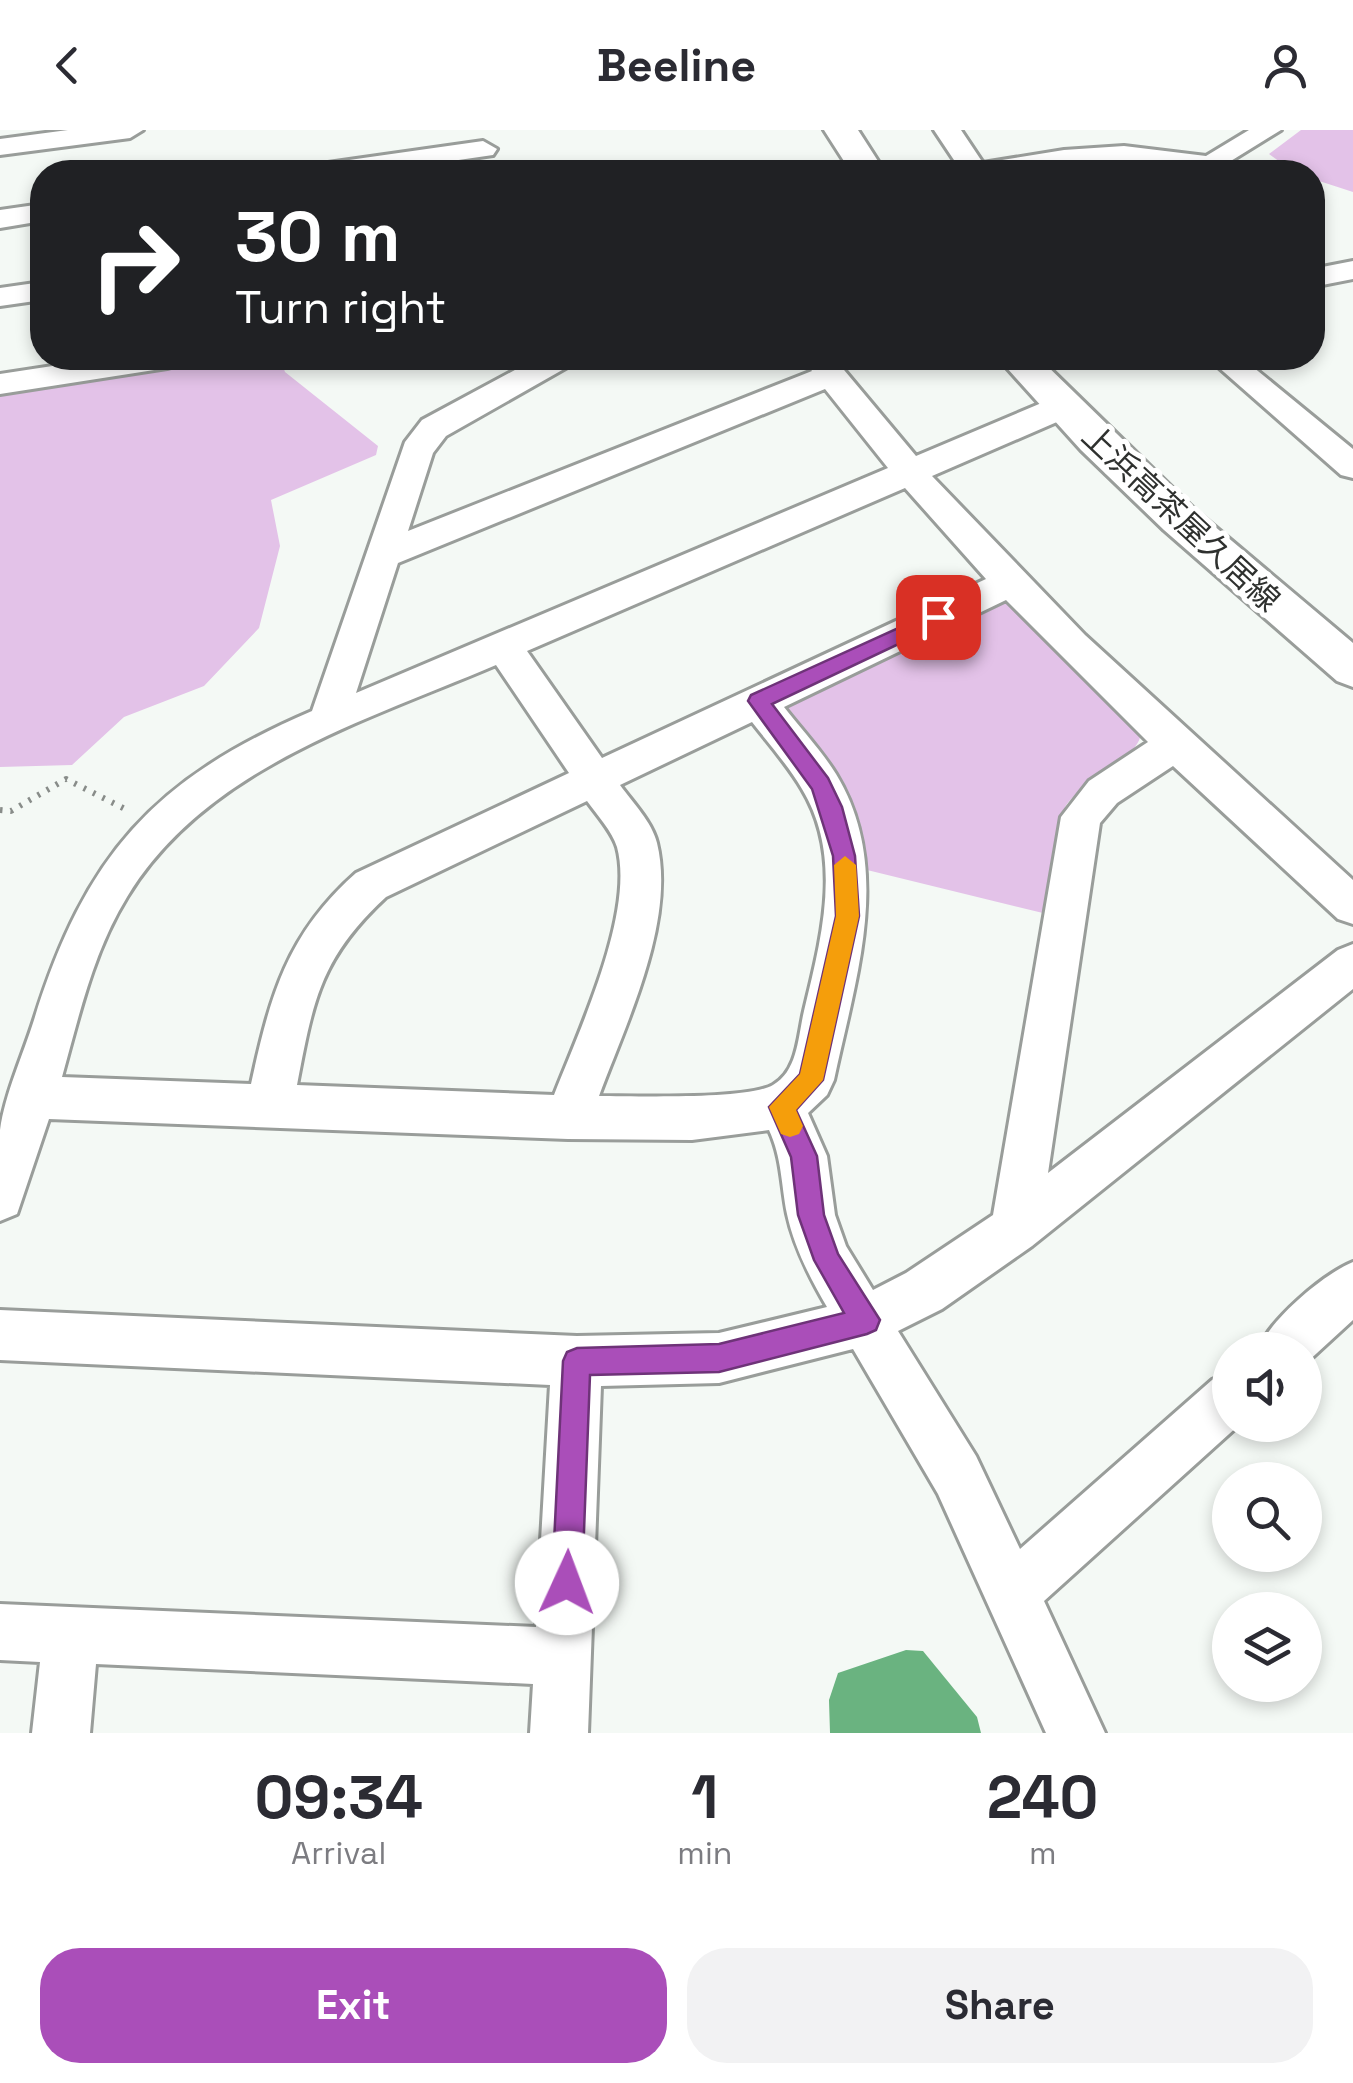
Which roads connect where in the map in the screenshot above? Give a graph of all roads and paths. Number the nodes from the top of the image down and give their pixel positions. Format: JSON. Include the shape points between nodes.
{"nodes":[{"id":1,"x":130,"y":130,"type":"edge"},
{"id":2,"x":840,"y":130,"type":"edge"},
{"id":3,"x":947,"y":130,"type":"edge"},
{"id":4,"x":1084,"y":130,"type":"edge"},
{"id":5,"x":1268,"y":130,"type":"edge"},
{"id":6,"x":89,"y":140,"type":"edge"},
{"id":7,"x":0,"y":148,"type":"edge"},
{"id":8,"x":484,"y":151,"type":"edge"},
{"id":9,"x":1104,"y":157,"type":"junction"},
{"id":10,"x":415,"y":160,"type":"edge"},
{"id":11,"x":860,"y":160,"type":"edge"},
{"id":12,"x":968,"y":160,"type":"edge"},
{"id":13,"x":1064,"y":160,"type":"edge"},
{"id":14,"x":1186,"y":160,"type":"edge"},
{"id":15,"x":1218,"y":160,"type":"edge"},
{"id":16,"x":30,"y":215,"type":"edge"},
{"id":17,"x":0,"y":219,"type":"edge"},
{"id":18,"x":1353,"y":270,"type":"edge"},
{"id":19,"x":1325,"y":275,"type":"edge"},
{"id":20,"x":30,"y":292,"type":"edge"},
{"id":21,"x":0,"y":297,"type":"edge"},
{"id":22,"x":68,"y":370,"type":"edge"},
{"id":23,"x":539,"y":370,"type":"edge"},
{"id":24,"x":815,"y":370,"type":"edge"},
{"id":25,"x":827,"y":370,"type":"edge"},
{"id":26,"x":1028,"y":370,"type":"edge"},
{"id":27,"x":1237,"y":370,"type":"edge"},
{"id":28,"x":0,"y":384,"type":"edge"},
{"id":29,"x":1062,"y":407,"type":"junction"},
{"id":30,"x":1353,"y":467,"type":"edge"},
{"id":31,"x":910,"y":473,"type":"junction"},
{"id":32,"x":383,"y":554,"type":"junction"},
{"id":33,"x":1010,"y":583,"type":"junction"},
{"id":34,"x":504,"y":648,"type":"junction"},
{"id":35,"x":1353,"y":669,"type":"edge"},
{"id":36,"x":758,"y":701,"type":"junction"},
{"id":37,"x":328,"y":721,"type":"junction"},
{"id":38,"x":1174,"y":746,"type":"junction"},
{"id":39,"x":594,"y":778,"type":"junction"},
{"id":40,"x":0,"y":810,"type":"edge"},
{"id":41,"x":159,"y":827,"type":"junction"},
{"id":42,"x":1353,"y":906,"type":"edge"},
{"id":43,"x":1353,"y":962,"type":"edge"},
{"id":44,"x":33,"y":1097,"type":"junction"},
{"id":45,"x":270,"y":1104,"type":"junction"},
{"id":46,"x":782,"y":1107,"type":"junction"},
{"id":47,"x":568,"y":1116,"type":"junction"},
{"id":48,"x":0,"y":1198,"type":"edge"},
{"id":49,"x":1015,"y":1229,"type":"junction"},
{"id":50,"x":1353,"y":1287,"type":"edge"},
{"id":51,"x":867,"y":1320,"type":"junction"},
{"id":52,"x":1303,"y":1332,"type":"edge"},
{"id":53,"x":0,"y":1335,"type":"edge"},
{"id":54,"x":577,"y":1361,"type":"junction"},
{"id":55,"x":1212,"y":1414,"type":"edge"},
{"id":56,"x":1012,"y":1594,"type":"junction"},
{"id":57,"x":0,"y":1632,"type":"edge"},
{"id":58,"x":71,"y":1635,"type":"junction"},
{"id":59,"x":564,"y":1657,"type":"junction"},
{"id":60,"x":61,"y":1733,"type":"edge"},
{"id":61,"x":559,"y":1733,"type":"edge"},
{"id":62,"x":1076,"y":1733,"type":"edge"}],
"edges":[{"from":1,"to":6,"type":"street"},
{"from":2,"to":11,"type":"main road"},
{"from":3,"to":12,"type":"street"},
{"from":4,"to":9,"type":"street"},
{"from":5,"to":15,"type":"street"},
{"from":6,"to":7,"type":"street"},
{"from":8,"to":10,"type":"street"},
{"from":9,"to":13,"type":"street"},
{"from":9,"to":14,"type":"street"},
{"from":16,"to":17,"type":"street"},
{"from":18,"to":19,"type":"street"},
{"from":20,"to":21,"type":"street"},
{"from":22,"to":28,"type":"street"},
{"from":23,"to":32,"type":"street","via":[[427,435]]},
{"from":24,"to":32,"type":"street"},
{"from":25,"to":31,"type":"street"},
{"from":26,"to":29,"type":"main road","name":"上浜高茶屋久居線"},
{"from":27,"to":30,"type":"street"},
{"from":29,"to":31,"type":"street"},
{"from":29,"to":35,"type":"main road","name":"上浜高茶屋久居線","via":[[1285,615]]},
{"from":31,"to":33,"type":"street"},
{"from":31,"to":34,"type":"street"},
{"from":32,"to":37,"type":"street"},
{"from":33,"to":36,"type":"street"},
{"from":33,"to":38,"type":"street"},
{"from":34,"to":37,"type":"street"},
{"from":34,"to":39,"type":"street"},
{"from":36,"to":39,"type":"street"},
{"from":36,"to":46,"type":"street","via":[[820,784],[840,834],[847,884],[847,916],[810,1080]]},
{"from":37,"to":41,"type":"street","via":[[236,765]]},
{"from":38,"to":42,"type":"street"},
{"from":38,"to":49,"type":"street","via":[[1103,792],[1081,817]]},
{"from":39,"to":45,"type":"street","via":[[395,872],[350,902],[314,943],[302,970]]},
{"from":39,"to":47,"type":"street","via":[[636,840],[641,891],[636,927]]},
{"from":40,"to":41,"type":"path","via":[[11,812],[66,779]]},
{"from":41,"to":44,"type":"street","via":[[112,884],[80,947]]},
{"from":43,"to":49,"type":"street"},
{"from":44,"to":45,"type":"street"},
{"from":44,"to":48,"type":"street"},
{"from":45,"to":47,"type":"street"},
{"from":46,"to":47,"type":"street","via":[[692,1118]]},
{"from":46,"to":51,"type":"street","via":[[804,1156],[811,1215],[827,1260]]},
{"from":49,"to":51,"type":"street","via":[[924,1292]]},
{"from":50,"to":52,"type":"street"},
{"from":51,"to":54,"type":"street","via":[[719,1358]]},
{"from":51,"to":56,"type":"street","via":[[957,1475]]},
{"from":53,"to":54,"type":"street"},
{"from":54,"to":59,"type":"street"},
{"from":55,"to":56,"type":"street"},
{"from":56,"to":62,"type":"street"},
{"from":57,"to":58,"type":"street"},
{"from":58,"to":59,"type":"street"},
{"from":58,"to":60,"type":"street"},
{"from":59,"to":61,"type":"street"}]}
